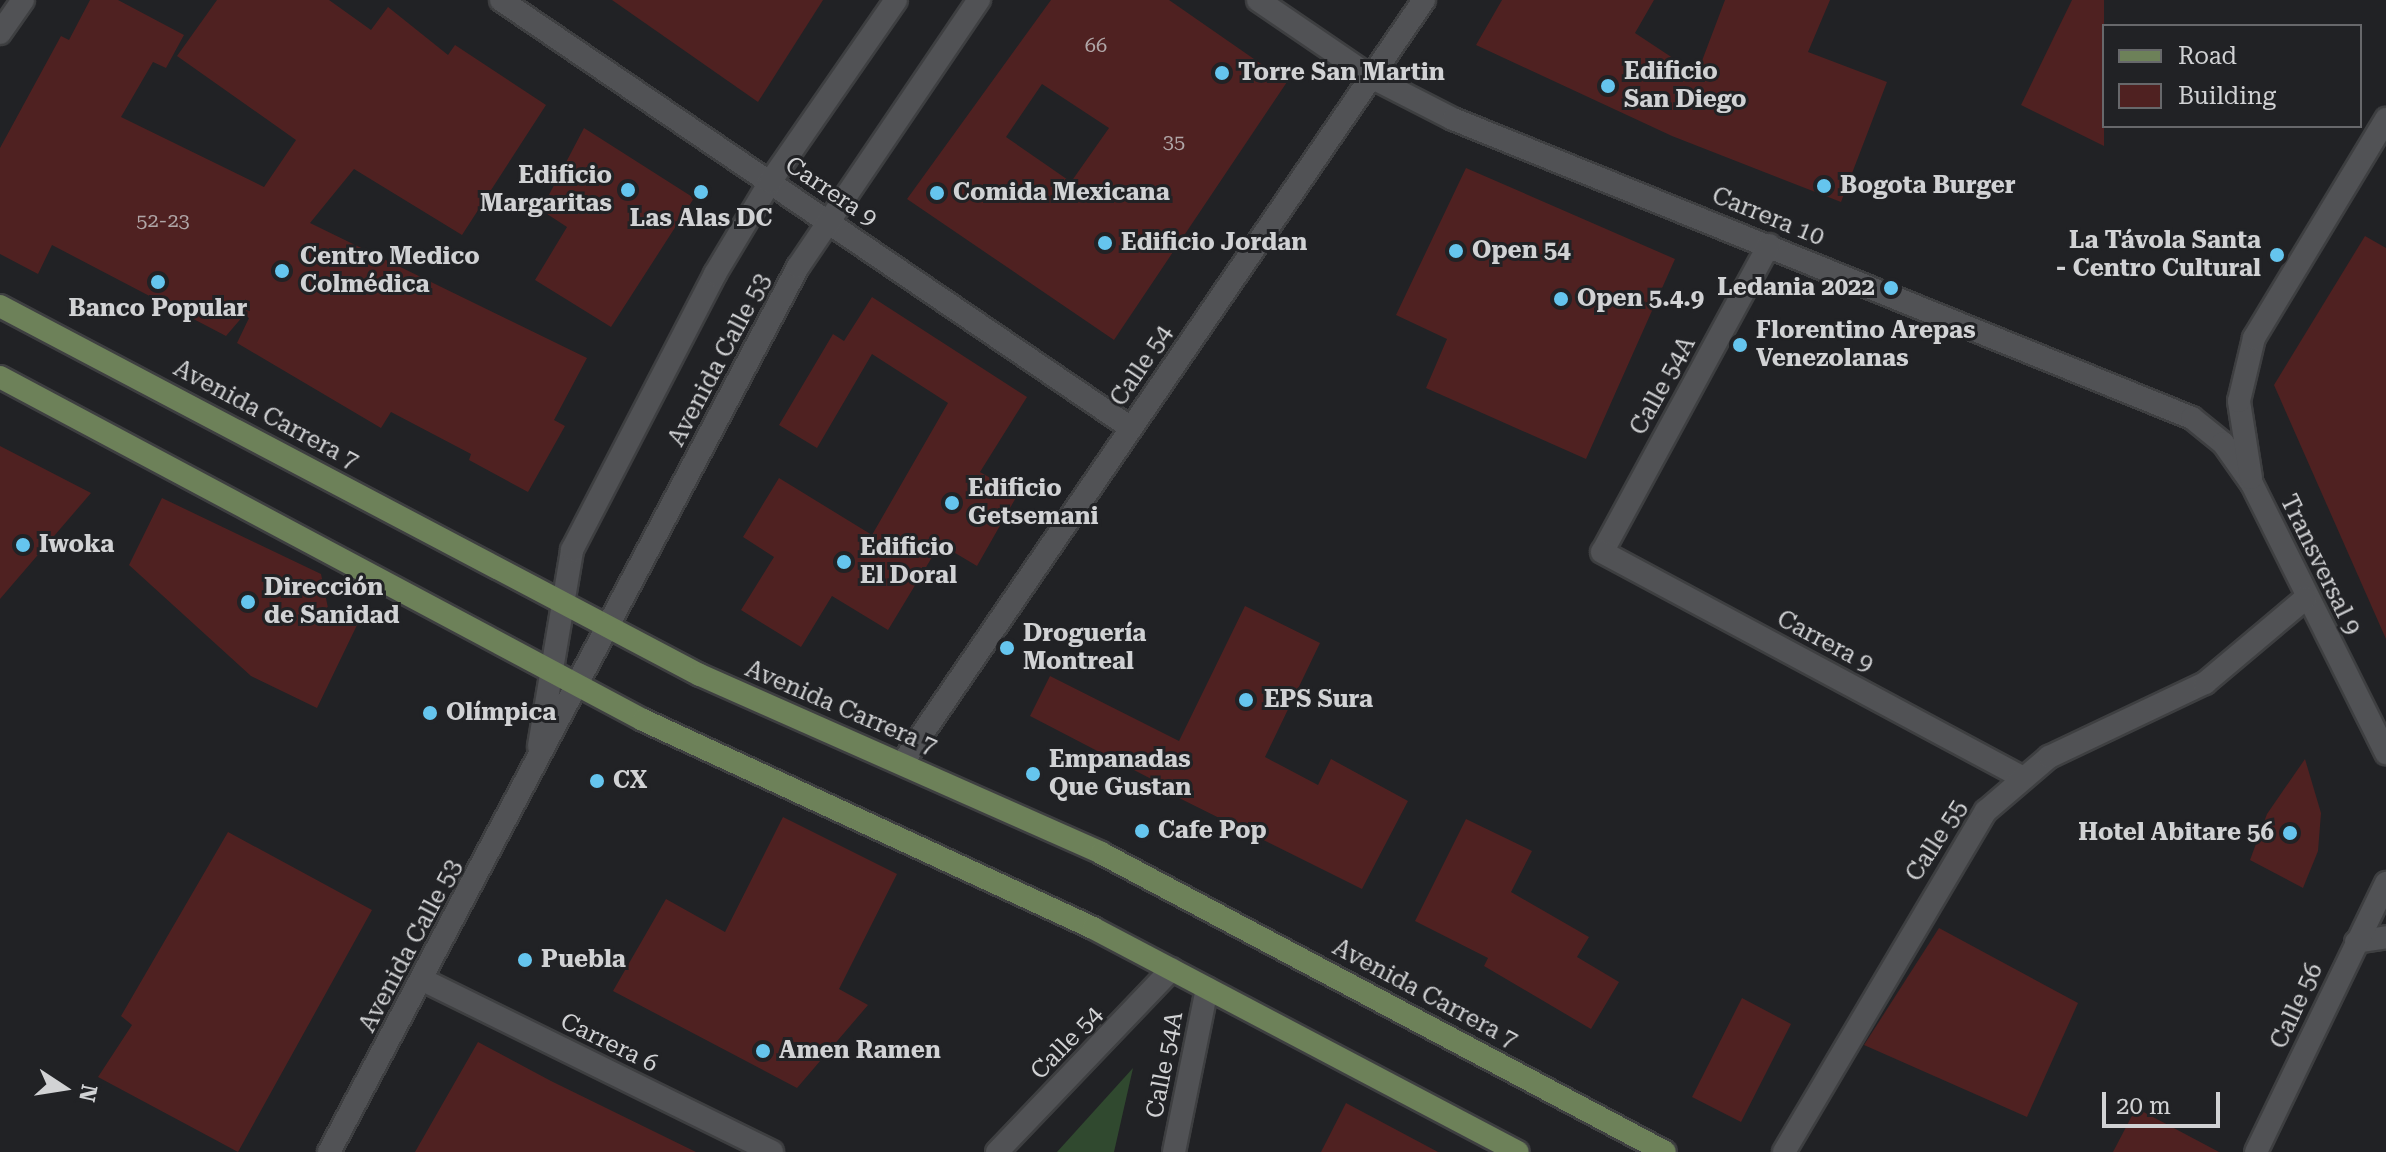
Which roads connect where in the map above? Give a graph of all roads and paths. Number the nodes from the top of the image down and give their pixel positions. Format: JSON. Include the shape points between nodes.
{"nodes":[{"id":1,"x":23,"y":0,"type":"edge"},
{"id":2,"x":501,"y":0,"type":"edge"},
{"id":3,"x":896,"y":0,"type":"edge"},
{"id":4,"x":979,"y":0,"type":"edge"},
{"id":5,"x":1258,"y":0,"type":"edge"},
{"id":6,"x":1424,"y":0,"type":"edge"},
{"id":7,"x":0,"y":33,"type":"edge"},
{"id":8,"x":1371,"y":77,"type":"junction"},
{"id":9,"x":2386,"y":119,"type":"edge"},
{"id":10,"x":770,"y":182,"type":"junction"},
{"id":11,"x":828,"y":221,"type":"junction"},
{"id":12,"x":1769,"y":245,"type":"junction"},
{"id":13,"x":0,"y":306,"type":"edge"},
{"id":14,"x":0,"y":377,"type":"edge"},
{"id":15,"x":1131,"y":428,"type":"junction"},
{"id":16,"x":2252,"y":484,"type":"junction"},
{"id":17,"x":1602,"y":552,"type":"joint"},
{"id":18,"x":2306,"y":598,"type":"junction"},
{"id":19,"x":563,"y":602,"type":"junction"},
{"id":20,"x":609,"y":627,"type":"junction"},
{"id":21,"x":551,"y":670,"type":"junction"},
{"id":22,"x":578,"y":684,"type":"junction"},
{"id":23,"x":2386,"y":753,"type":"edge"},
{"id":24,"x":536,"y":762,"type":"junction"},
{"id":25,"x":903,"y":762,"type":"junction"},
{"id":26,"x":2023,"y":778,"type":"junction"},
{"id":27,"x":2386,"y":883,"type":"edge"},
{"id":28,"x":2386,"y":937,"type":"edge"},
{"id":29,"x":2356,"y":942,"type":"junction"},
{"id":30,"x":1172,"y":969,"type":"junction"},
{"id":31,"x":423,"y":980,"type":"junction"},
{"id":32,"x":1207,"y":988,"type":"junction"},
{"id":33,"x":329,"y":1152,"type":"edge"},
{"id":34,"x":772,"y":1152,"type":"edge"},
{"id":35,"x":997,"y":1152,"type":"edge"},
{"id":36,"x":1174,"y":1152,"type":"edge"},
{"id":37,"x":1518,"y":1152,"type":"edge"},
{"id":38,"x":1665,"y":1152,"type":"edge"},
{"id":39,"x":1784,"y":1152,"type":"edge"},
{"id":40,"x":2256,"y":1152,"type":"edge"}],
"edges":[{"from":1,"to":7,"type":"street"},
{"from":2,"to":10,"type":"street","name":"Carrera 9"},
{"from":3,"to":10,"type":"street","name":"Avenida Calle 53"},
{"from":4,"to":11,"type":"street","name":"Avenida Calle 53"},
{"from":5,"to":8,"type":"street","name":"Carrera 10"},
{"from":6,"to":8,"type":"street","name":"Calle 54"},
{"from":8,"to":12,"type":"street","name":"Carrera 10","via":[[1453,119]]},
{"from":8,"to":15,"type":"street","name":"Calle 54"},
{"from":9,"to":16,"type":"street","via":[[2254,338],[2239,401]]},
{"from":10,"to":11,"type":"street","name":"Carrera 9"},
{"from":10,"to":19,"type":"street","name":"Avenida Calle 53","via":[[715,274],[572,550]]},
{"from":11,"to":15,"type":"street","name":"Carrera 9"},
{"from":11,"to":20,"type":"street","name":"Avenida Calle 53","via":[[761,335]]},
{"from":12,"to":16,"type":"street","name":"Carrera 10","via":[[2163,404],[2223,443]]},
{"from":12,"to":17,"type":"street","name":"Calle 54A"},
{"from":13,"to":19,"type":"main road","name":"Avenida Carrera 7"},
{"from":14,"to":21,"type":"main road"},
{"from":15,"to":25,"type":"street","name":"Calle 54"},
{"from":16,"to":18,"type":"street","name":"Transversal 9"},
{"from":17,"to":26,"type":"street","name":"Carrera 9"},
{"from":18,"to":23,"type":"street","name":"Transversal 9"},
{"from":18,"to":26,"type":"street","name":"Calle 55","via":[[2205,683],[2049,757]]},
{"from":19,"to":20,"type":"main road","name":"Avenida Carrera 7"},
{"from":19,"to":21,"type":"street","name":"Avenida Calle 53"},
{"from":20,"to":22,"type":"street","name":"Avenida Calle 53"},
{"from":20,"to":25,"type":"main road","name":"Avenida Carrera 7","via":[[700,675]]},
{"from":21,"to":22,"type":"main road"},
{"from":21,"to":24,"type":"street","name":"Avenida Calle 53"},
{"from":22,"to":24,"type":"street","name":"Avenida Calle 53"},
{"from":22,"to":30,"type":"main road","via":[[691,743]]},
{"from":24,"to":31,"type":"street","name":"Avenida Calle 53"},
{"from":25,"to":38,"type":"main road","name":"Avenida Carrera 7","via":[[1101,853]]},
{"from":26,"to":39,"type":"street","name":"Calle 55","via":[[1986,811],[1959,849]]},
{"from":27,"to":29,"type":"street","name":"Calle 56"},
{"from":28,"to":29,"type":"street"},
{"from":29,"to":40,"type":"street","name":"Calle 56"},
{"from":30,"to":32,"type":"main road"},
{"from":30,"to":35,"type":"street","name":"Calle 54"},
{"from":31,"to":33,"type":"street","name":"Avenida Calle 53"},
{"from":31,"to":34,"type":"street","name":"Carrera 6"},
{"from":32,"to":36,"type":"street","name":"Calle 54A"},
{"from":32,"to":37,"type":"main road"}]}
